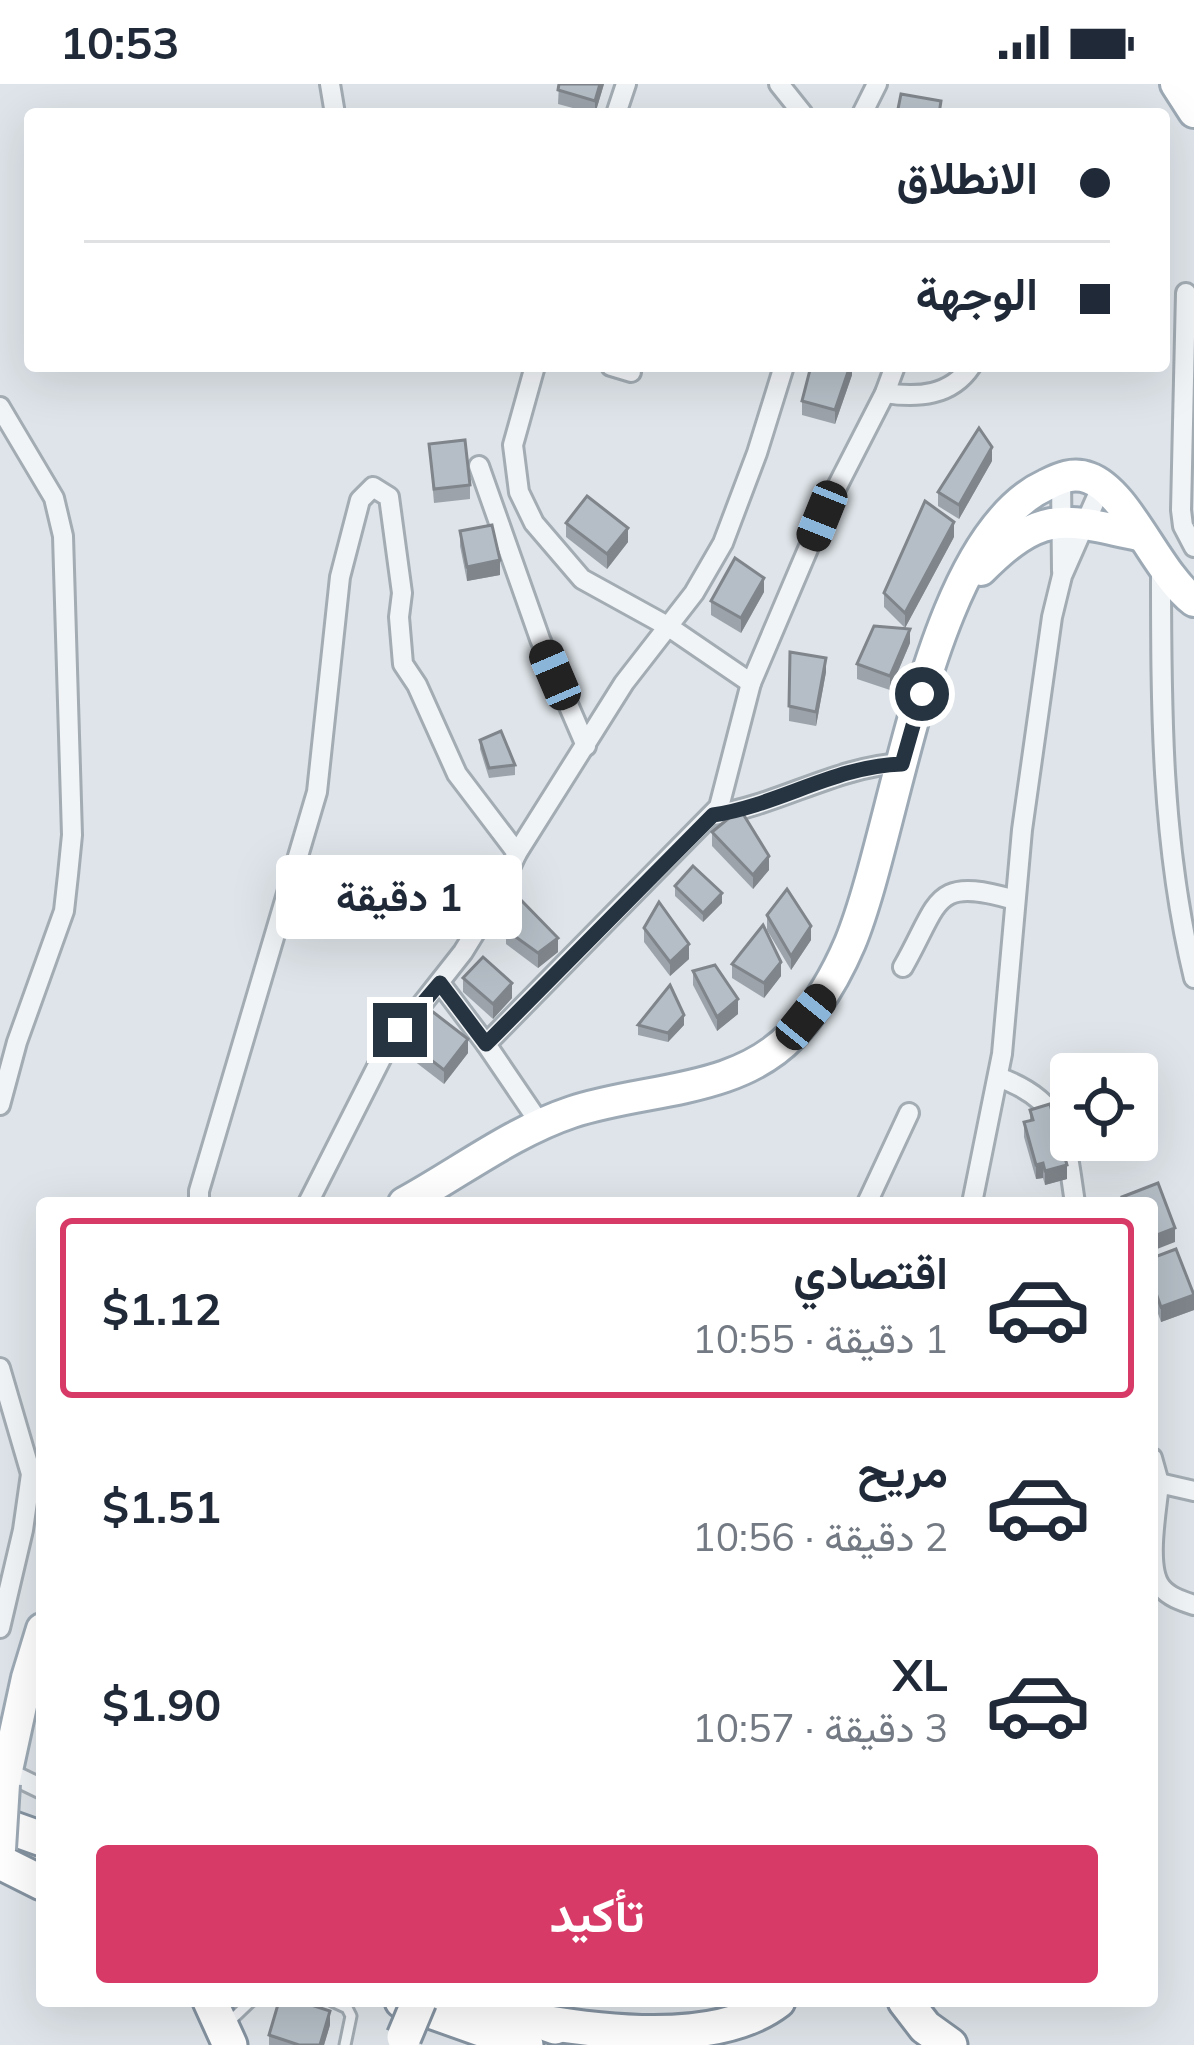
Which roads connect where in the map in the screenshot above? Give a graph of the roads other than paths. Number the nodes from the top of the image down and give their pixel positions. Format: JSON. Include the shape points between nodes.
{"nodes":[{"id":1,"x":779,"y":84,"type":"edge"},
{"id":2,"x":1176,"y":84,"type":"edge"},
{"id":3,"x":798,"y":108,"type":"edge"},
{"id":4,"x":1194,"y":112,"type":"edge"},
{"id":5,"x":1186,"y":293,"type":"dead end"},
{"id":6,"x":533,"y":372,"type":"edge"},
{"id":7,"x":782,"y":372,"type":"edge"},
{"id":8,"x":893,"y":372,"type":"edge"},
{"id":9,"x":967,"y":372,"type":"edge"},
{"id":10,"x":885,"y":393,"type":"junction"},
{"id":11,"x":0,"y":407,"type":"edge"},
{"id":12,"x":479,"y":466,"type":"dead end"},
{"id":13,"x":1060,"y":478,"type":"junction"},
{"id":14,"x":1102,"y":485,"type":"junction"},
{"id":15,"x":1075,"y":523,"type":"junction"},
{"id":16,"x":1142,"y":536,"type":"junction"},
{"id":17,"x":1194,"y":548,"type":"edge"},
{"id":18,"x":1161,"y":569,"type":"junction"},
{"id":19,"x":960,"y":591,"type":"junction"},
{"id":20,"x":1194,"y":601,"type":"edge"},
{"id":21,"x":669,"y":628,"type":"junction"},
{"id":22,"x":752,"y":683,"type":"junction"},
{"id":23,"x":586,"y":746,"type":"junction"},
{"id":24,"x":902,"y":764,"type":"junction"},
{"id":25,"x":713,"y":815,"type":"junction"},
{"id":26,"x":517,"y":853,"type":"junction"},
{"id":27,"x":1015,"y":901,"type":"junction"},
{"id":28,"x":903,"y":967,"type":"dead end"},
{"id":29,"x":1194,"y":978,"type":"edge"},
{"id":30,"x":440,"y":983,"type":"junction"},
{"id":31,"x":9,"y":1041,"type":"edge"},
{"id":32,"x":486,"y":1044,"type":"junction"},
{"id":33,"x":998,"y":1078,"type":"junction"},
{"id":34,"x":0,"y":1106,"type":"edge"},
{"id":35,"x":909,"y":1113,"type":"dead end"},
{"id":36,"x":541,"y":1125,"type":"junction"},
{"id":37,"x":200,"y":1197,"type":"edge"},
{"id":38,"x":311,"y":1197,"type":"edge"},
{"id":39,"x":415,"y":1197,"type":"edge"},
{"id":40,"x":870,"y":1197,"type":"edge"},
{"id":41,"x":973,"y":1197,"type":"edge"},
{"id":42,"x":1074,"y":1197,"type":"edge"},
{"id":43,"x":0,"y":1368,"type":"edge"},
{"id":44,"x":1158,"y":1483,"type":"edge"},
{"id":45,"x":1194,"y":1491,"type":"edge"},
{"id":46,"x":1158,"y":1582,"type":"edge"},
{"id":47,"x":1194,"y":1605,"type":"edge"},
{"id":48,"x":0,"y":1628,"type":"edge"},
{"id":49,"x":36,"y":1651,"type":"edge"},
{"id":50,"x":3,"y":1775,"type":"edge"},
{"id":51,"x":36,"y":1787,"type":"edge"},
{"id":52,"x":0,"y":1824,"type":"edge"},
{"id":53,"x":36,"y":1837,"type":"edge"},
{"id":54,"x":0,"y":1849,"type":"edge"},
{"id":55,"x":0,"y":1862,"type":"edge"},
{"id":56,"x":36,"y":1862,"type":"edge"},
{"id":57,"x":36,"y":1879,"type":"edge"},
{"id":58,"x":345,"y":2007,"type":"edge"},
{"id":59,"x":491,"y":2007,"type":"edge"},
{"id":60,"x":773,"y":2007,"type":"edge"},
{"id":61,"x":910,"y":2007,"type":"edge"},
{"id":62,"x":399,"y":2027,"type":"edge"},
{"id":63,"x":531,"y":2033,"type":"edge"},
{"id":64,"x":344,"y":2045,"type":"edge"},
{"id":65,"x":614,"y":2045,"type":"edge"},
{"id":66,"x":950,"y":2045,"type":"edge"}],
"edges":[{"from":1,"to":3,"type":"street"},
{"from":2,"to":4,"type":"main road"},
{"from":5,"to":17,"type":"street","via":[[1181,510]]},
{"from":6,"to":21,"type":"street","via":[[513,445],[519,493],[534,523],[582,579]]},
{"from":7,"to":21,"type":"street","via":[[723,543]]},
{"from":8,"to":10,"type":"street"},
{"from":9,"to":10,"type":"street","via":[[919,397]]},
{"from":10,"to":22,"type":"street"},
{"from":11,"to":31,"type":"street","via":[[54,498],[67,572],[72,835],[55,938]]},
{"from":12,"to":23,"type":"street"},
{"from":13,"to":14,"type":"main road"},
{"from":13,"to":15,"type":"street"},
{"from":13,"to":19,"type":"main road","via":[[1025,494],[991,531]]},
{"from":14,"to":15,"type":"street"},
{"from":14,"to":16,"type":"main road"},
{"from":15,"to":16,"type":"main road"},
{"from":15,"to":19,"type":"main road","via":[[1033,528]]},
{"from":15,"to":27,"type":"street","via":[[1040,694]]},
{"from":16,"to":18,"type":"main road"},
{"from":18,"to":20,"type":"main road"},
{"from":18,"to":29,"type":"street","via":[[1165,794]]},
{"from":19,"to":24,"type":"main road"},
{"from":21,"to":22,"type":"street"},
{"from":21,"to":23,"type":"street"},
{"from":22,"to":25,"type":"street"},
{"from":23,"to":26,"type":"street"},
{"from":24,"to":25,"type":"street","via":[[847,772]]},
{"from":24,"to":36,"type":"main road","via":[[850,942],[823,996],[789,1038],[704,1084]]},
{"from":25,"to":32,"type":"street"},
{"from":26,"to":30,"type":"street"},
{"from":26,"to":37,"type":"street","via":[[458,774],[403,664],[389,497],[373,487],[361,500],[340,577],[316,792]]},
{"from":27,"to":28,"type":"street","via":[[953,890]]},
{"from":27,"to":33,"type":"street"},
{"from":30,"to":32,"type":"street"},
{"from":30,"to":38,"type":"street","via":[[385,1051]]},
{"from":31,"to":34,"type":"street"},
{"from":32,"to":36,"type":"street"},
{"from":33,"to":41,"type":"street"},
{"from":33,"to":42,"type":"street","via":[[1043,1100],[1056,1116]]},
{"from":35,"to":40,"type":"street"},
{"from":36,"to":39,"type":"main road"},
{"from":43,"to":48,"type":"street","via":[[31,1474]]},
{"from":44,"to":45,"type":"street"},
{"from":46,"to":47,"type":"street"},
{"from":49,"to":50,"type":"main road"},
{"from":50,"to":51,"type":"street"},
{"from":50,"to":54,"type":"main road","bridge":true},
{"from":52,"to":53,"type":"highway"},
{"from":54,"to":56,"type":"highway"},
{"from":55,"to":57,"type":"highway"},
{"from":58,"to":64,"type":"lane","via":[[351,2016]]},
{"from":59,"to":63,"type":"highway"},
{"from":60,"to":63,"type":"highway","via":[[712,2042]]},
{"from":61,"to":66,"type":"highway"},
{"from":62,"to":63,"type":"highway"},
{"from":63,"to":65,"type":"highway"}]}
